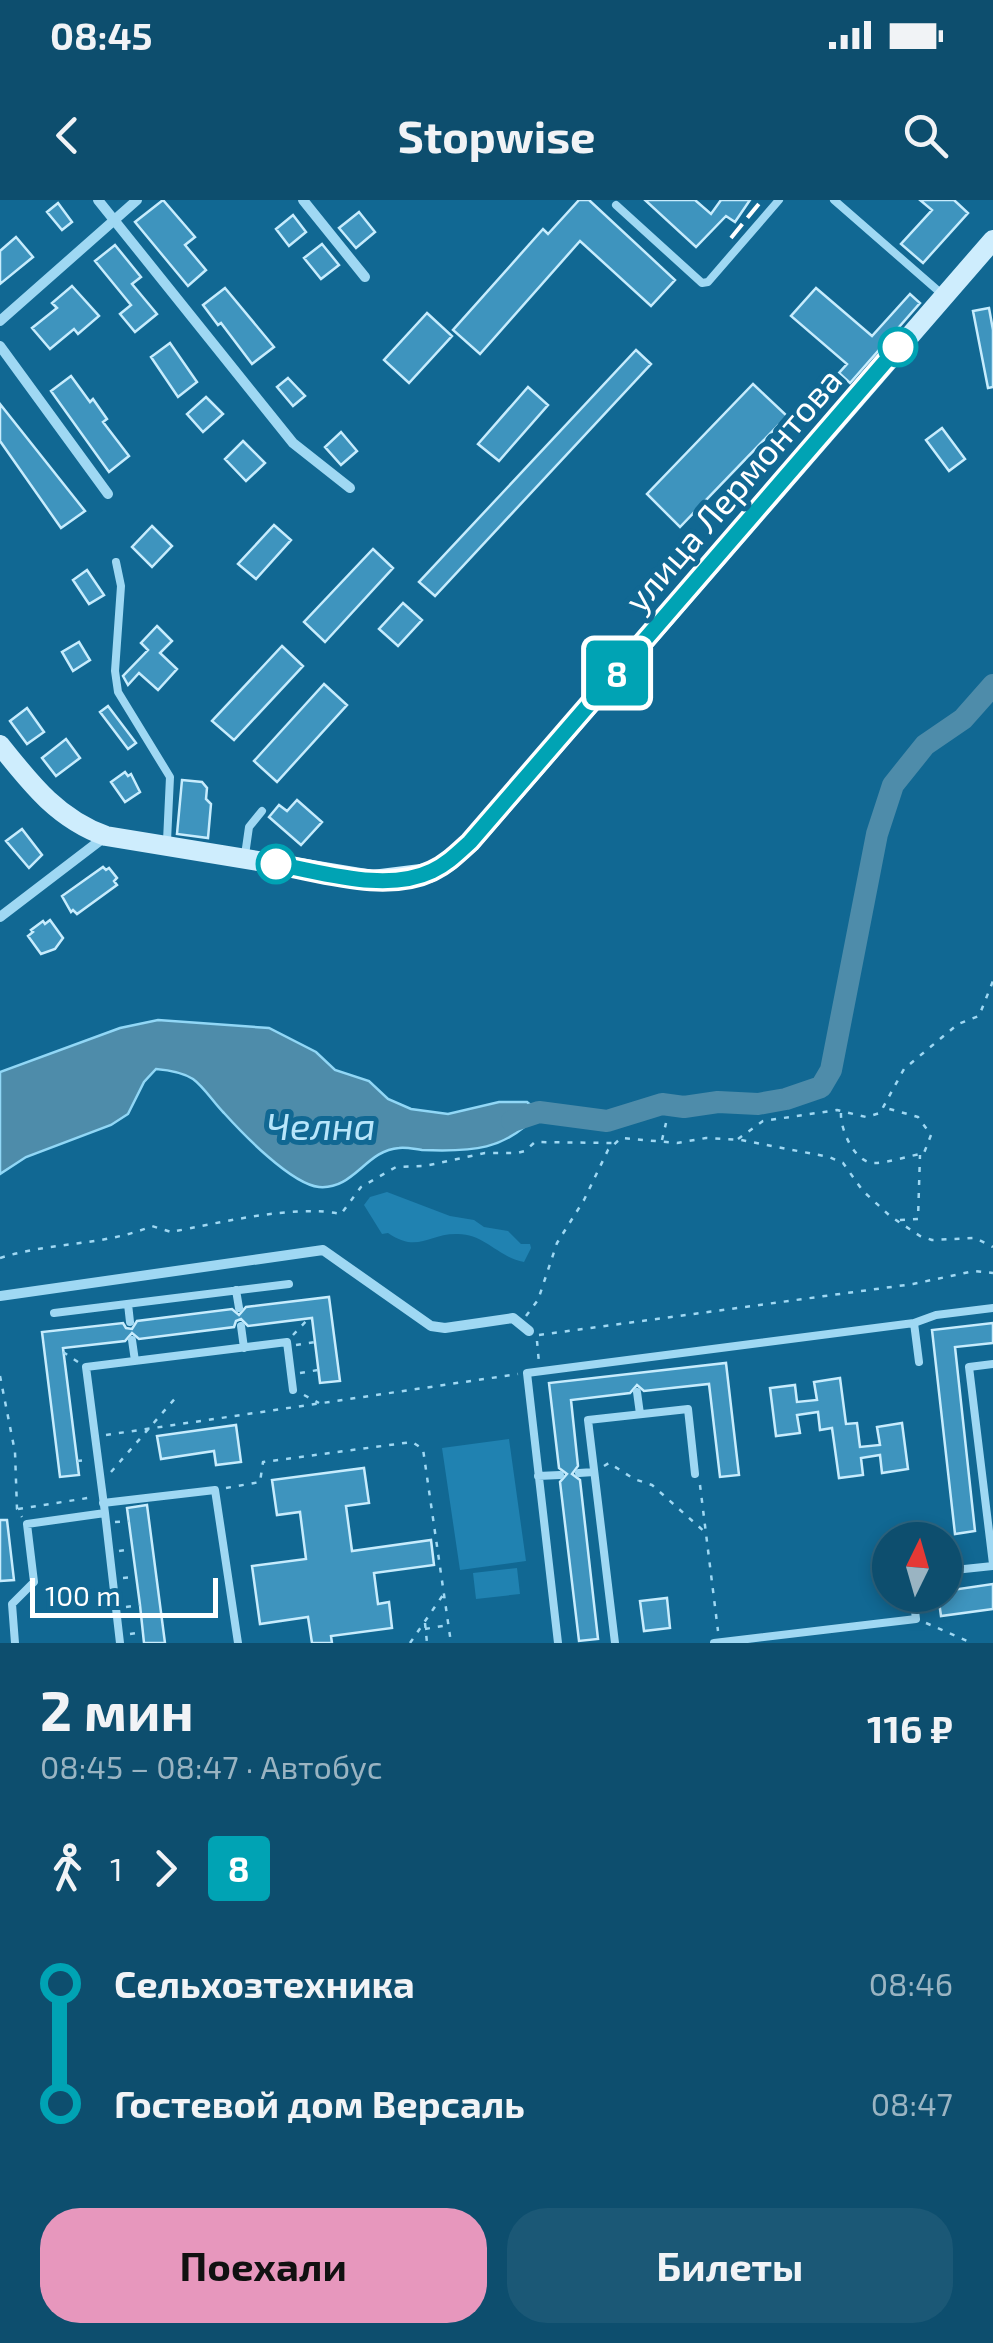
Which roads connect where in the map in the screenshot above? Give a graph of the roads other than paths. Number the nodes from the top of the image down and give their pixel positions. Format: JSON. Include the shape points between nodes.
{"nodes":[{"id":1,"x":98,"y":200,"type":"edge"},
{"id":2,"x":137,"y":200,"type":"edge"},
{"id":3,"x":303,"y":200,"type":"edge"},
{"id":4,"x":779,"y":200,"type":"edge"},
{"id":5,"x":834,"y":200,"type":"edge"},
{"id":6,"x":616,"y":206,"type":"dead end"},
{"id":7,"x":114,"y":220,"type":"junction"},
{"id":8,"x":993,"y":240,"type":"edge"},
{"id":9,"x":366,"y":277,"type":"dead end"},
{"id":10,"x":943,"y":295,"type":"junction"},
{"id":11,"x":0,"y":321,"type":"edge"},
{"id":12,"x":0,"y":346,"type":"edge"},
{"id":13,"x":350,"y":488,"type":"dead end"},
{"id":14,"x":108,"y":494,"type":"dead end"},
{"id":15,"x":116,"y":562,"type":"dead end"},
{"id":16,"x":0,"y":746,"type":"edge"},
{"id":17,"x":262,"y":812,"type":"dead end"},
{"id":18,"x":106,"y":836,"type":"junction"},
{"id":19,"x":166,"y":846,"type":"junction"},
{"id":20,"x":245,"y":859,"type":"junction"},
{"id":21,"x":0,"y":917,"type":"edge"},
{"id":22,"x":289,"y":1284,"type":"dead end"},
{"id":23,"x":236,"y":1290,"type":"junction"},
{"id":24,"x":0,"y":1296,"type":"edge"},
{"id":25,"x":128,"y":1304,"type":"junction"},
{"id":26,"x":239,"y":1308,"type":"dead end"},
{"id":27,"x":993,"y":1308,"type":"edge"},
{"id":28,"x":54,"y":1313,"type":"dead end"},
{"id":29,"x":130,"y":1322,"type":"dead end"},
{"id":30,"x":914,"y":1323,"type":"junction"},
{"id":31,"x":241,"y":1326,"type":"dead end"},
{"id":32,"x":529,"y":1331,"type":"dead end"},
{"id":33,"x":132,"y":1340,"type":"dead end"},
{"id":34,"x":244,"y":1348,"type":"junction"},
{"id":35,"x":634,"y":1359,"type":"junction"},
{"id":36,"x":135,"y":1361,"type":"junction"},
{"id":37,"x":918,"y":1362,"type":"dead end"},
{"id":38,"x":993,"y":1364,"type":"edge"},
{"id":39,"x":635,"y":1373,"type":"dead end"},
{"id":40,"x":293,"y":1390,"type":"road end"},
{"id":41,"x":637,"y":1392,"type":"dead end"},
{"id":42,"x":640,"y":1414,"type":"junction"},
{"id":43,"x":594,"y":1472,"type":"junction"},
{"id":44,"x":579,"y":1473,"type":"dead end"},
{"id":45,"x":560,"y":1474,"type":"dead end"},
{"id":46,"x":695,"y":1474,"type":"road end"},
{"id":47,"x":538,"y":1476,"type":"junction"},
{"id":48,"x":102,"y":1499,"type":"junction"},
{"id":49,"x":990,"y":1517,"type":"edge"},
{"id":50,"x":993,"y":1564,"type":"edge"},
{"id":51,"x":962,"y":1569,"type":"edge"},
{"id":52,"x":915,"y":1612,"type":"edge"},
{"id":53,"x":815,"y":1631,"type":"junction"},
{"id":54,"x":119,"y":1639,"type":"edge"},
{"id":55,"x":15,"y":1643,"type":"edge"},
{"id":56,"x":238,"y":1643,"type":"edge"},
{"id":57,"x":558,"y":1643,"type":"edge"},
{"id":58,"x":616,"y":1643,"type":"edge"},
{"id":59,"x":717,"y":1643,"type":"edge"},
{"id":60,"x":817,"y":1643,"type":"edge"}],
"edges":[{"from":1,"to":7,"type":"street"},
{"from":2,"to":7,"type":"street"},
{"from":3,"to":9,"type":"street"},
{"from":4,"to":6,"type":"lane","via":[[702,283]]},
{"from":5,"to":10,"type":"lane"},
{"from":7,"to":11,"type":"street"},
{"from":7,"to":13,"type":"street","via":[[293,443]]},
{"from":8,"to":10,"type":"street","name":"улица Лермонтова"},
{"from":10,"to":20,"type":"street","name":"улица Лермонтова","via":[[448,862],[429,873],[373,880]]},
{"from":12,"to":14,"type":"street"},
{"from":15,"to":19,"type":"lane","via":[[118,692],[170,777]]},
{"from":16,"to":18,"type":"street","name":"улица Лермонтова","via":[[58,811]]},
{"from":17,"to":20,"type":"lane","via":[[250,827]]},
{"from":18,"to":19,"type":"street","name":"улица Лермонтова"},
{"from":18,"to":21,"type":"street"},
{"from":19,"to":20,"type":"street","name":"улица Лермонтова"},
{"from":22,"to":23,"type":"lane"},
{"from":23,"to":25,"type":"lane"},
{"from":23,"to":26,"type":"lane"},
{"from":24,"to":32,"type":"street","via":[[322,1250],[431,1326],[514,1318]]},
{"from":25,"to":28,"type":"lane"},
{"from":25,"to":29,"type":"lane"},
{"from":27,"to":30,"type":"lane"},
{"from":30,"to":35,"type":"lane"},
{"from":30,"to":37,"type":"lane"},
{"from":31,"to":34,"type":"lane"},
{"from":33,"to":36,"type":"lane"},
{"from":34,"to":36,"type":"lane"},
{"from":34,"to":40,"type":"lane","via":[[287,1344]]},
{"from":35,"to":39,"type":"lane"},
{"from":35,"to":47,"type":"lane","via":[[527,1372]]},
{"from":36,"to":48,"type":"lane","via":[[86,1367]]},
{"from":38,"to":49,"type":"lane","via":[[969,1367]]},
{"from":41,"to":42,"type":"lane"},
{"from":42,"to":43,"type":"lane","via":[[588,1420]]},
{"from":42,"to":46,"type":"lane","via":[[688,1409]]},
{"from":43,"to":44,"type":"lane"},
{"from":43,"to":58,"type":"lane"},
{"from":45,"to":47,"type":"lane"},
{"from":47,"to":57,"type":"lane"},
{"from":48,"to":54,"type":"lane"},
{"from":48,"to":55,"type":"lane","via":[[27,1524],[34,1582],[12,1604]]},
{"from":48,"to":56,"type":"lane","via":[[215,1490]]},
{"from":49,"to":50,"type":"lane"},
{"from":50,"to":51,"type":"lane"},
{"from":52,"to":53,"type":"lane","via":[[916,1619]]},
{"from":53,"to":59,"type":"lane"},
{"from":53,"to":60,"type":"lane"}]}
